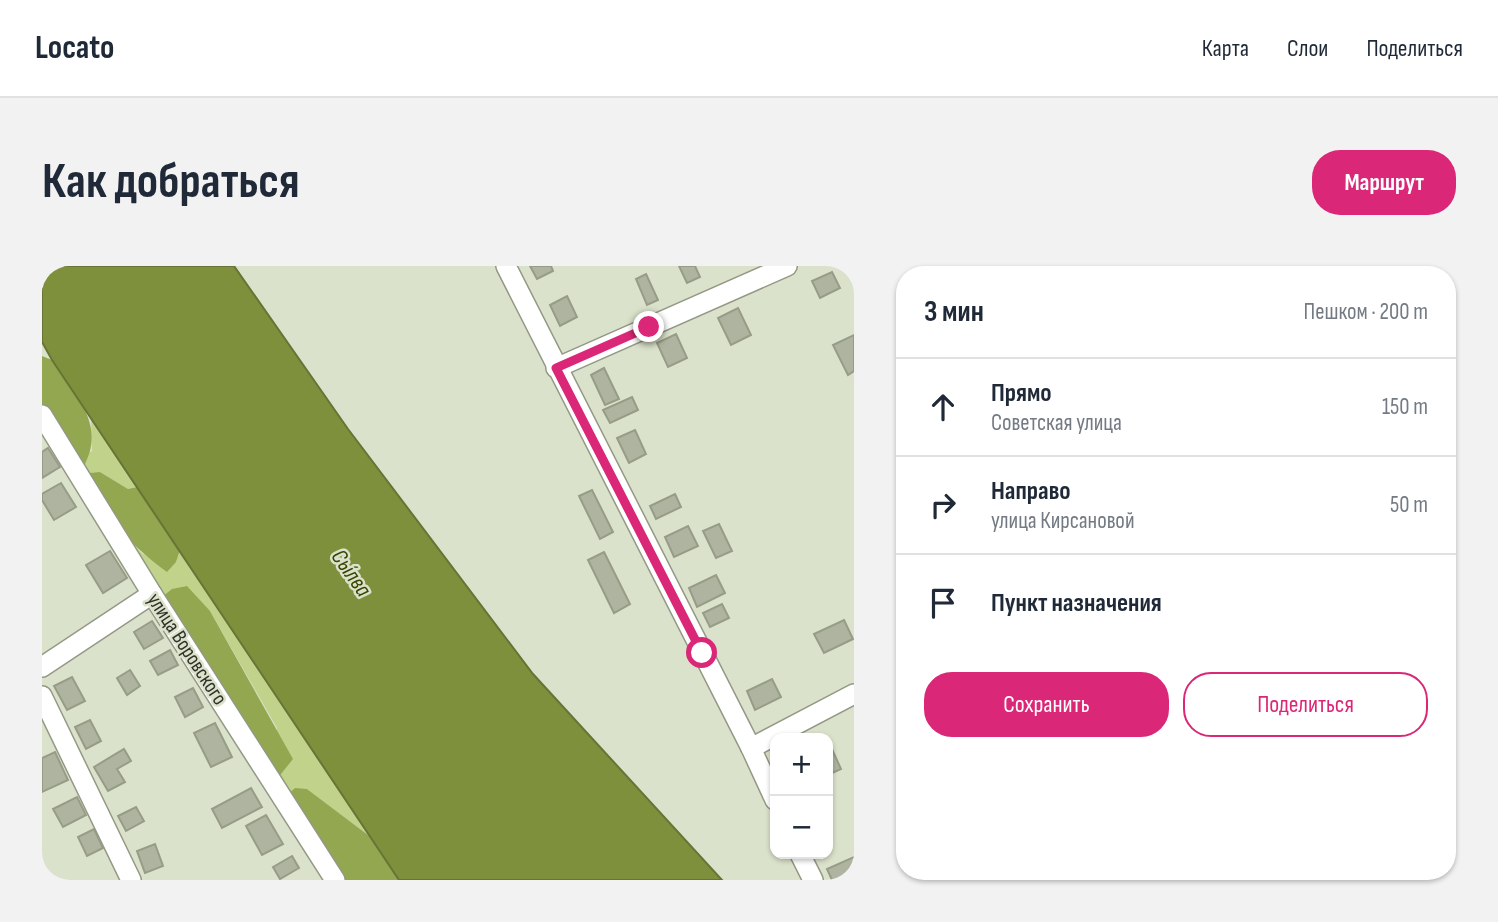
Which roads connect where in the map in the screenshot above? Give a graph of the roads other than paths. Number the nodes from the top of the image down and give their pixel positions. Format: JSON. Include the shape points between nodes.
{"nodes":[{"id":1,"x":506,"y":266,"type":"edge"},
{"id":2,"x":787,"y":266,"type":"edge"},
{"id":3,"x":556,"y":368,"type":"junction"},
{"id":4,"x":42,"y":415,"type":"edge"},
{"id":5,"x":152,"y":594,"type":"junction"},
{"id":6,"x":42,"y":667,"type":"edge"},
{"id":7,"x":854,"y":694,"type":"edge"},
{"id":8,"x":42,"y":696,"type":"edge"},
{"id":9,"x":751,"y":748,"type":"junction"},
{"id":10,"x":773,"y":796,"type":"edge"},
{"id":11,"x":802,"y":859,"type":"edge"},
{"id":12,"x":131,"y":880,"type":"edge"},
{"id":13,"x":335,"y":880,"type":"edge"},
{"id":14,"x":813,"y":880,"type":"edge"}],
"edges":[{"from":1,"to":3,"type":"street"},
{"from":2,"to":3,"type":"street"},
{"from":3,"to":9,"type":"street"},
{"from":4,"to":5,"type":"street","name":"улица Воровского"},
{"from":5,"to":6,"type":"street"},
{"from":5,"to":13,"type":"street","name":"улица Воровского"},
{"from":7,"to":9,"type":"street"},
{"from":8,"to":12,"type":"street"},
{"from":9,"to":10,"type":"street"},
{"from":11,"to":14,"type":"street"}]}
